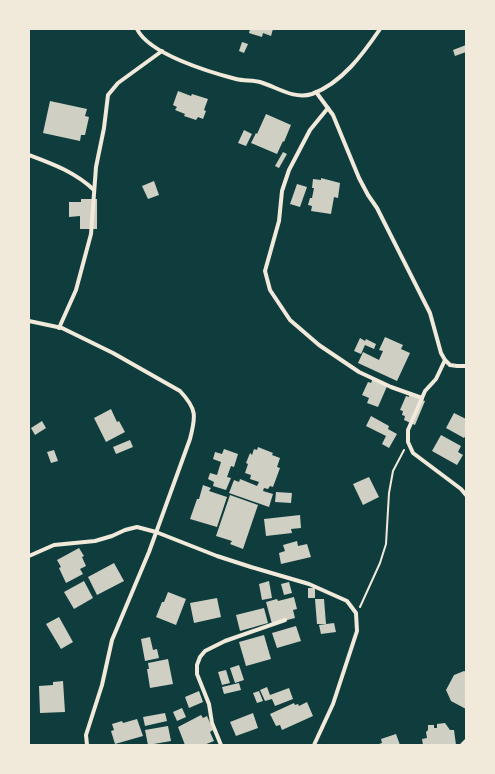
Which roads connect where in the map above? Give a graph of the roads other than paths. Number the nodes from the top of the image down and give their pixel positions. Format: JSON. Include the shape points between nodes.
{"nodes":[{"id":1,"x":137,"y":29,"type":"edge"},
{"id":2,"x":380,"y":29,"type":"edge"},
{"id":3,"x":162,"y":51,"type":"junction"},
{"id":4,"x":316,"y":92,"type":"junction"},
{"id":5,"x":328,"y":108,"type":"junction"},
{"id":6,"x":29,"y":155,"type":"edge"},
{"id":7,"x":94,"y":190,"type":"junction"},
{"id":8,"x":29,"y":321,"type":"edge"},
{"id":9,"x":59,"y":328,"type":"junction"},
{"id":10,"x":445,"y":360,"type":"junction"},
{"id":11,"x":466,"y":366,"type":"edge"},
{"id":12,"x":422,"y":398,"type":"junction"},
{"id":13,"x":466,"y":495,"type":"edge"},
{"id":14,"x":156,"y":532,"type":"junction"},
{"id":15,"x":29,"y":556,"type":"edge"},
{"id":16,"x":284,"y":620,"type":"dead end"},
{"id":17,"x":466,"y":741,"type":"edge"},
{"id":18,"x":87,"y":745,"type":"edge"},
{"id":19,"x":221,"y":745,"type":"edge"},
{"id":20,"x":314,"y":745,"type":"edge"},
{"id":21,"x":462,"y":745,"type":"edge"}],
"edges":[{"from":1,"to":3,"type":"street","via":[[150,45]]},
{"from":2,"to":4,"type":"street","via":[[354,63],[326,87]]},
{"from":3,"to":4,"type":"street","via":[[194,66],[237,79],[259,82],[288,93],[300,96]]},
{"from":3,"to":7,"type":"street","via":[[118,83],[108,95]]},
{"from":4,"to":5,"type":"street"},
{"from":5,"to":10,"type":"street","via":[[338,125],[359,178],[383,218],[430,313]]},
{"from":5,"to":12,"type":"street","via":[[310,130],[289,170],[282,191],[279,221],[265,271],[270,290],[290,320],[319,345],[358,372],[391,388]]},
{"from":6,"to":7,"type":"street","via":[[72,173]]},
{"from":7,"to":9,"type":"street","via":[[91,234],[76,290]]},
{"from":8,"to":9,"type":"street"},
{"from":9,"to":14,"type":"street","via":[[113,352],[180,390],[193,409],[194,422],[190,439]]},
{"from":10,"to":11,"type":"street","via":[[450,365]]},
{"from":10,"to":12,"type":"street","via":[[436,379]]},
{"from":12,"to":13,"type":"street","via":[[408,430],[408,442],[413,453]]},
{"from":14,"to":15,"type":"street","via":[[138,527],[95,541],[54,545]]},
{"from":14,"to":18,"type":"street","via":[[112,640],[102,685],[86,735]]},
{"from":14,"to":20,"type":"street","via":[[237,563],[309,584],[347,601],[356,613],[356,631],[332,704]]},
{"from":16,"to":19,"type":"street","via":[[225,641],[205,651],[200,657],[197,674]]},
{"from":17,"to":21,"type":"street"}]}
